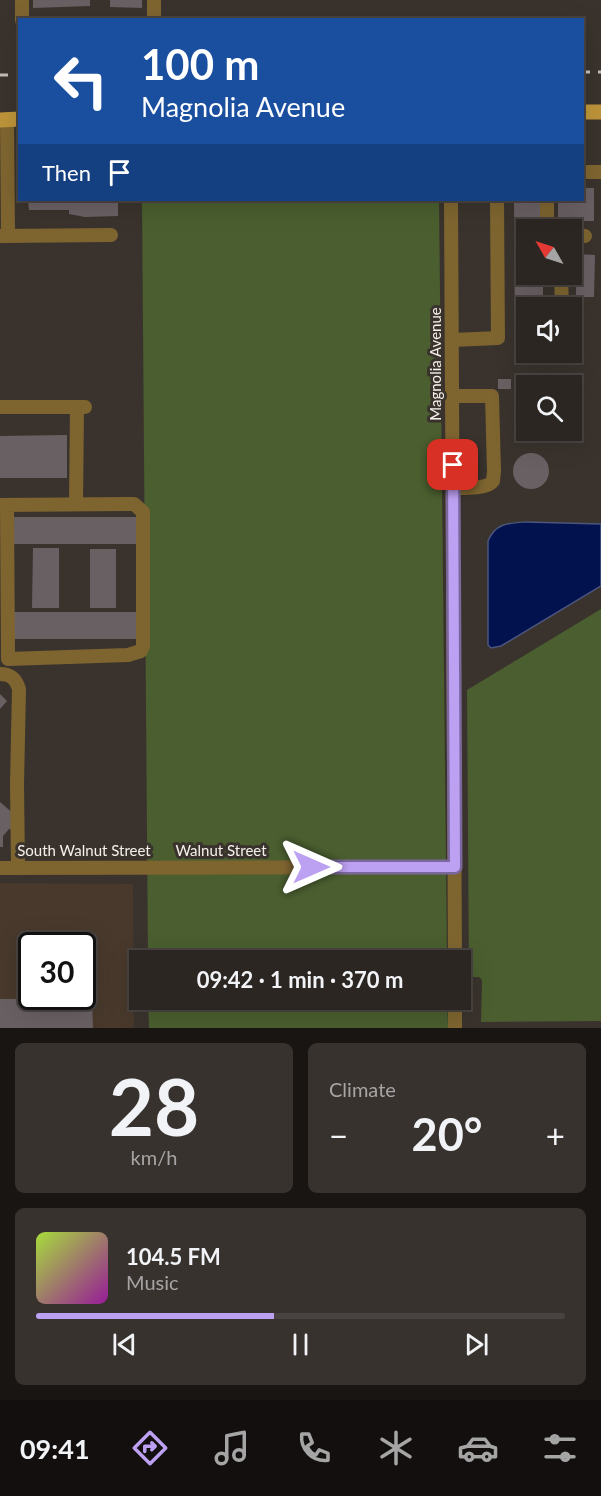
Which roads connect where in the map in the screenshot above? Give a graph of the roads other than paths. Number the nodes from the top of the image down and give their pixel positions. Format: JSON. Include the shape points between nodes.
{"nodes":[{"id":1,"x":22,"y":0,"type":"edge"},
{"id":2,"x":154,"y":0,"type":"edge"},
{"id":3,"x":22,"y":18,"type":"edge"},
{"id":4,"x":154,"y":18,"type":"edge"},
{"id":5,"x":584,"y":112,"type":"edge"},
{"id":6,"x":601,"y":112,"type":"edge"},
{"id":7,"x":9,"y":119,"type":"edge"},
{"id":8,"x":584,"y":172,"type":"edge"},
{"id":9,"x":601,"y":172,"type":"edge"},
{"id":10,"x":451,"y":201,"type":"edge"},
{"id":11,"x":497,"y":201,"type":"edge"},
{"id":12,"x":547,"y":201,"type":"edge"},
{"id":13,"x":547,"y":219,"type":"edge"},
{"id":14,"x":111,"y":235,"type":"dead end"},
{"id":15,"x":4,"y":236,"type":"edge"},
{"id":16,"x":452,"y":340,"type":"junction"},
{"id":17,"x":453,"y":396,"type":"junction"},
{"id":18,"x":0,"y":407,"type":"edge"},
{"id":19,"x":453,"y":488,"type":"junction"},
{"id":20,"x":76,"y":504,"type":"junction"},
{"id":21,"x":4,"y":505,"type":"edge"},
{"id":22,"x":4,"y":659,"type":"edge"},
{"id":23,"x":0,"y":674,"type":"edge"},
{"id":24,"x":455,"y":867,"type":"junction"},
{"id":25,"x":0,"y":868,"type":"edge"},
{"id":26,"x":18,"y":868,"type":"junction"},
{"id":27,"x":168,"y":868,"type":"joint"},
{"id":28,"x":455,"y":950,"type":"edge"},
{"id":29,"x":455,"y":1010,"type":"edge"},
{"id":30,"x":455,"y":1028,"type":"edge"}],
"edges":[{"from":1,"to":3,"type":"street"},
{"from":2,"to":4,"type":"street"},
{"from":5,"to":6,"type":"main road"},
{"from":7,"to":15,"type":"street"},
{"from":8,"to":9,"type":"street"},
{"from":10,"to":16,"type":"street","name":"Magnolia Avenue"},
{"from":11,"to":16,"type":"street","via":[[498,338]]},
{"from":12,"to":13,"type":"street"},
{"from":14,"to":15,"type":"street"},
{"from":16,"to":17,"type":"street","name":"Magnolia Avenue"},
{"from":17,"to":19,"type":"street","name":"Magnolia Avenue"},
{"from":17,"to":19,"type":"street","via":[[492,396],[494,471],[493,481],[484,487]]},
{"from":18,"to":20,"type":"street","via":[[81,407]]},
{"from":19,"to":24,"type":"street","name":"Magnolia Avenue"},
{"from":20,"to":21,"type":"street"},
{"from":20,"to":22,"type":"street","via":[[134,504],[143,512],[141,651],[128,656]]},
{"from":21,"to":22,"type":"street"},
{"from":23,"to":26,"type":"street","via":[[13,677],[19,689]]},
{"from":24,"to":27,"type":"street","name":"Walnut Street"},
{"from":24,"to":28,"type":"street","name":"Magnolia Avenue"},
{"from":25,"to":26,"type":"street","name":"South Walnut Street"},
{"from":26,"to":27,"type":"street","name":"South Walnut Street"},
{"from":29,"to":30,"type":"street"}]}
